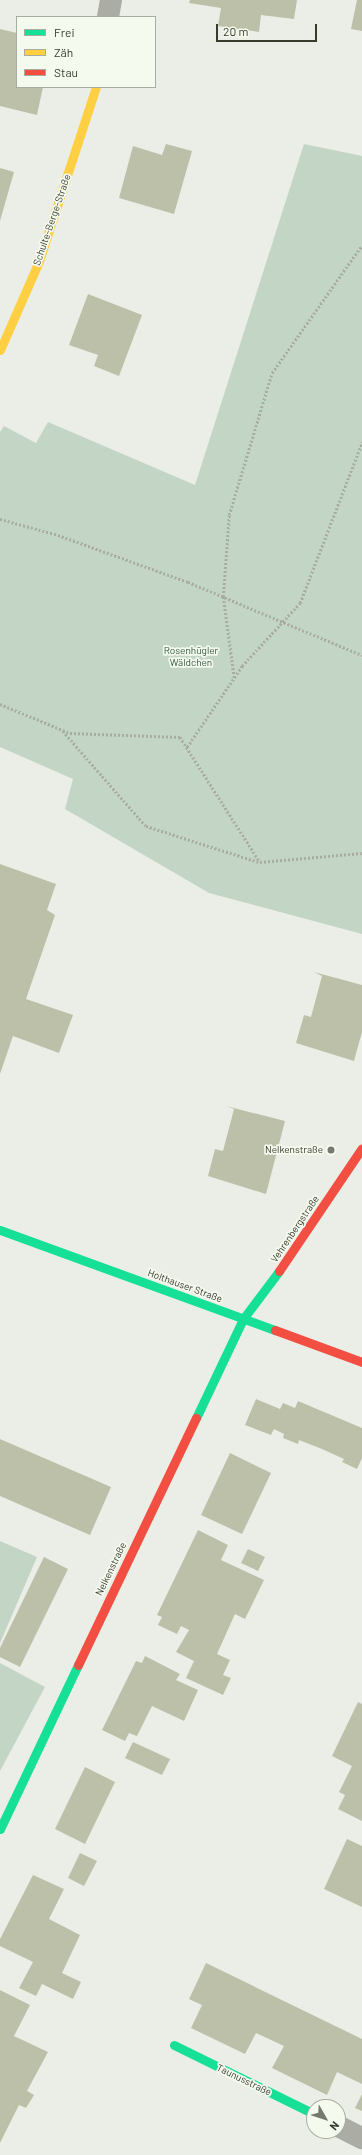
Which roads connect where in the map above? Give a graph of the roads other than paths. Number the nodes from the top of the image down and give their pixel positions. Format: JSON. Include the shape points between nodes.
{"nodes":[{"id":1,"x":111,"y":0,"type":"edge"},
{"id":2,"x":108,"y":16,"type":"edge"},
{"id":3,"x":96,"y":88,"type":"edge"},
{"id":4,"x":0,"y":350,"type":"edge"},
{"id":5,"x":362,"y":1148,"type":"edge"},
{"id":6,"x":0,"y":1230,"type":"edge"},
{"id":7,"x":243,"y":1319,"type":"junction"},
{"id":8,"x":362,"y":1362,"type":"edge"},
{"id":9,"x":0,"y":1829,"type":"edge"},
{"id":10,"x":174,"y":2045,"type":"dead end"},
{"id":11,"x":306,"y":2110,"type":"edge"},
{"id":12,"x":346,"y":2130,"type":"edge"},
{"id":13,"x":362,"y":2138,"type":"edge"}],
"edges":[{"from":1,"to":2,"type":"street"},
{"from":3,"to":4,"type":"street","name":"Schulte-Berge-Straße","via":[[38,260],[7,339]]},
{"from":5,"to":7,"type":"street","name":"Vehrenbergstraße","via":[[288,1259]]},
{"from":6,"to":7,"type":"street","name":"Holthauser Straße"},
{"from":7,"to":8,"type":"street","name":"Holthauser Straße"},
{"from":7,"to":9,"type":"street","name":"Nelkenstraße"},
{"from":10,"to":11,"type":"street","name":"Taunusstraße"},
{"from":12,"to":13,"type":"street"}]}
